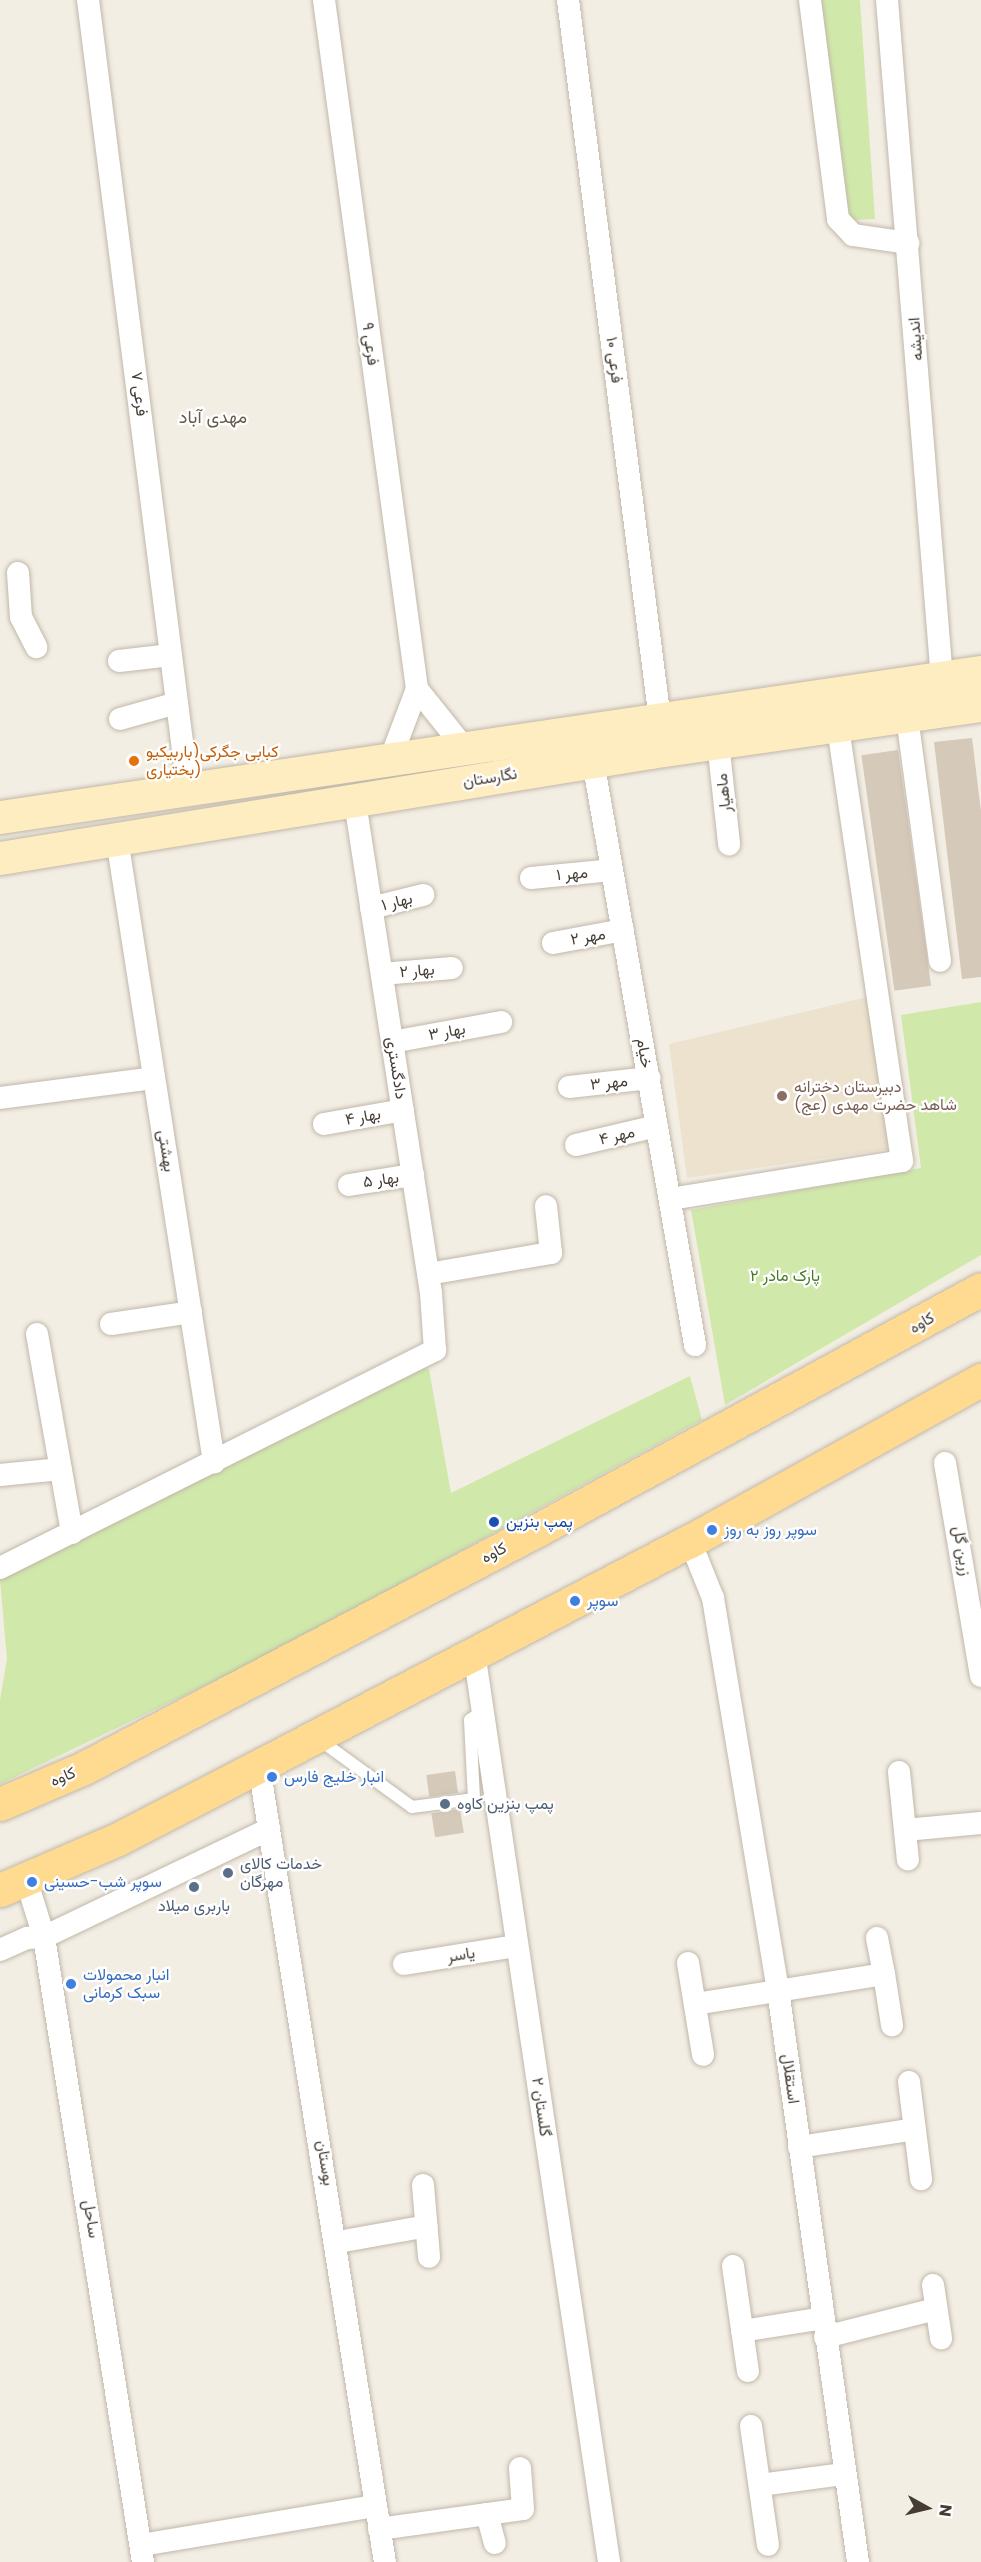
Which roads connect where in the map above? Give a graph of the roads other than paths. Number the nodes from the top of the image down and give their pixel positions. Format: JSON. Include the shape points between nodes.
{"nodes":[{"id":1,"x":88,"y":0,"type":"edge"},
{"id":2,"x":324,"y":0,"type":"edge"},
{"id":3,"x":568,"y":0,"type":"edge"},
{"id":4,"x":810,"y":0,"type":"edge"},
{"id":5,"x":887,"y":0,"type":"edge"},
{"id":6,"x":908,"y":243,"type":"junction"},
{"id":7,"x":18,"y":573,"type":"dead end"},
{"id":8,"x":11,"y":618,"type":"edge"},
{"id":9,"x":36,"y":647,"type":"dead end"},
{"id":10,"x":171,"y":655,"type":"junction"},
{"id":11,"x":119,"y":661,"type":"dead end"},
{"id":12,"x":981,"y":672,"type":"edge"},
{"id":13,"x":942,"y":679,"type":"junction"},
{"id":14,"x":417,"y":689,"type":"junction"},
{"id":15,"x":177,"y":703,"type":"junction"},
{"id":16,"x":981,"y":705,"type":"edge"},
{"id":17,"x":907,"y":717,"type":"junction"},
{"id":18,"x":120,"y":719,"type":"dead end"},
{"id":19,"x":660,"y":720,"type":"junction"},
{"id":20,"x":764,"y":720,"type":"junction"},
{"id":21,"x":838,"y":725,"type":"junction"},
{"id":22,"x":719,"y":726,"type":"junction"},
{"id":23,"x":466,"y":750,"type":"junction"},
{"id":24,"x":390,"y":760,"type":"junction"},
{"id":25,"x":593,"y":761,"type":"junction"},
{"id":26,"x":188,"y":789,"type":"junction"},
{"id":27,"x":355,"y":800,"type":"junction"},
{"id":28,"x":0,"y":817,"type":"edge"},
{"id":29,"x":117,"y":839,"type":"junction"},
{"id":30,"x":729,"y":844,"type":"dead end"},
{"id":31,"x":0,"y":858,"type":"edge"},
{"id":32,"x":612,"y":870,"type":"junction"},
{"id":33,"x":531,"y":878,"type":"dead end"},
{"id":34,"x":423,"y":895,"type":"dead end"},
{"id":35,"x":371,"y":908,"type":"junction"},
{"id":36,"x":623,"y":930,"type":"junction"},
{"id":37,"x":553,"y":943,"type":"dead end"},
{"id":38,"x":940,"y":961,"type":"dead end"},
{"id":39,"x":452,"y":968,"type":"dead end"},
{"id":40,"x":382,"y":975,"type":"junction"},
{"id":41,"x":501,"y":1022,"type":"dead end"},
{"id":42,"x":392,"y":1042,"type":"junction"},
{"id":43,"x":154,"y":1078,"type":"junction"},
{"id":44,"x":649,"y":1078,"type":"junction"},
{"id":45,"x":569,"y":1087,"type":"dead end"},
{"id":46,"x":0,"y":1098,"type":"edge"},
{"id":47,"x":403,"y":1110,"type":"junction"},
{"id":48,"x":324,"y":1124,"type":"dead end"},
{"id":49,"x":657,"y":1126,"type":"junction"},
{"id":50,"x":576,"y":1145,"type":"dead end"},
{"id":51,"x":413,"y":1175,"type":"junction"},
{"id":52,"x":349,"y":1185,"type":"dead end"},
{"id":53,"x":670,"y":1199,"type":"junction"},
{"id":54,"x":546,"y":1206,"type":"dead end"},
{"id":55,"x":428,"y":1274,"type":"junction"},
{"id":56,"x":981,"y":1289,"type":"edge"},
{"id":57,"x":191,"y":1312,"type":"junction"},
{"id":58,"x":111,"y":1324,"type":"dead end"},
{"id":59,"x":37,"y":1334,"type":"dead end"},
{"id":60,"x":695,"y":1345,"type":"dead end"},
{"id":61,"x":981,"y":1380,"type":"edge"},
{"id":62,"x":214,"y":1462,"type":"junction"},
{"id":63,"x":945,"y":1463,"type":"dead end"},
{"id":64,"x":61,"y":1469,"type":"junction"},
{"id":65,"x":0,"y":1475,"type":"edge"},
{"id":66,"x":72,"y":1533,"type":"junction"},
{"id":67,"x":690,"y":1541,"type":"junction"},
{"id":68,"x":0,"y":1568,"type":"edge"},
{"id":69,"x":474,"y":1652,"type":"junction"},
{"id":70,"x":981,"y":1676,"type":"edge"},
{"id":71,"x":483,"y":1711,"type":"junction"},
{"id":72,"x":314,"y":1736,"type":"junction"},
{"id":73,"x":259,"y":1766,"type":"junction"},
{"id":74,"x":899,"y":1772,"type":"dead end"},
{"id":75,"x":0,"y":1804,"type":"edge"},
{"id":76,"x":981,"y":1823,"type":"edge"},
{"id":77,"x":269,"y":1829,"type":"junction"},
{"id":78,"x":905,"y":1830,"type":"junction"},
{"id":79,"x":908,"y":1860,"type":"dead end"},
{"id":80,"x":13,"y":1884,"type":"edge"},
{"id":81,"x":44,"y":1937,"type":"junction"},
{"id":82,"x":877,"y":1938,"type":"dead end"},
{"id":83,"x":517,"y":1946,"type":"junction"},
{"id":84,"x":0,"y":1950,"type":"edge"},
{"id":85,"x":688,"y":1963,"type":"dead end"},
{"id":86,"x":404,"y":1964,"type":"dead end"},
{"id":87,"x":884,"y":1974,"type":"junction"},
{"id":88,"x":778,"y":1990,"type":"junction"},
{"id":89,"x":695,"y":2004,"type":"junction"},
{"id":90,"x":892,"y":2025,"type":"dead end"},
{"id":91,"x":703,"y":2055,"type":"dead end"},
{"id":92,"x":909,"y":2082,"type":"dead end"},
{"id":93,"x":915,"y":2129,"type":"junction"},
{"id":94,"x":799,"y":2147,"type":"junction"},
{"id":95,"x":921,"y":2179,"type":"dead end"},
{"id":96,"x":423,"y":2185,"type":"dead end"},
{"id":97,"x":427,"y":2226,"type":"junction"},
{"id":98,"x":338,"y":2242,"type":"junction"},
{"id":99,"x":429,"y":2257,"type":"dead end"},
{"id":100,"x":733,"y":2266,"type":"dead end"},
{"id":101,"x":933,"y":2285,"type":"dead end"},
{"id":102,"x":936,"y":2309,"type":"junction"},
{"id":103,"x":824,"y":2328,"type":"junction"},
{"id":104,"x":742,"y":2331,"type":"junction"},
{"id":105,"x":941,"y":2338,"type":"dead end"},
{"id":106,"x":748,"y":2371,"type":"dead end"},
{"id":107,"x":751,"y":2426,"type":"dead end"},
{"id":108,"x":520,"y":2468,"type":"dead end"},
{"id":109,"x":844,"y":2474,"type":"junction"},
{"id":110,"x":760,"y":2485,"type":"junction"},
{"id":111,"x":375,"y":2506,"type":"junction"},
{"id":112,"x":487,"y":2514,"type":"junction"},
{"id":113,"x":379,"y":2529,"type":"junction"},
{"id":114,"x":495,"y":2543,"type":"dead end"},
{"id":115,"x":768,"y":2545,"type":"dead end"},
{"id":116,"x":142,"y":2553,"type":"edge"},
{"id":117,"x":385,"y":2562,"type":"edge"},
{"id":118,"x":609,"y":2562,"type":"edge"},
{"id":119,"x":858,"y":2562,"type":"edge"}],
"edges":[{"from":1,"to":10,"type":"street","name":"فرعی ۷"},
{"from":2,"to":14,"type":"street","name":"فرعی ۹"},
{"from":3,"to":19,"type":"street","name":"فرعی ۱۰"},
{"from":4,"to":6,"type":"street","via":[[838,219],[853,235]]},
{"from":5,"to":6,"type":"street","name":"اندیشه"},
{"from":6,"to":13,"type":"street","name":"اندیشه"},
{"from":7,"to":8,"type":"street"},
{"from":8,"to":9,"type":"street"},
{"from":10,"to":11,"type":"street"},
{"from":10,"to":15,"type":"street","name":"فرعی ۷"},
{"from":12,"to":13,"type":"main road","name":"نگارستان"},
{"from":13,"to":20,"type":"main road","name":"نگارستان"},
{"from":14,"to":23,"type":"street"},
{"from":14,"to":24,"type":"street"},
{"from":15,"to":18,"type":"street"},
{"from":15,"to":26,"type":"street","name":"فرعی ۷"},
{"from":16,"to":17,"type":"main road","name":"نگارستان"},
{"from":17,"to":21,"type":"main road","name":"نگارستان"},
{"from":17,"to":38,"type":"street"},
{"from":19,"to":22,"type":"main road","name":"نگارستان"},
{"from":19,"to":23,"type":"main road","name":"نگارستان"},
{"from":20,"to":21,"type":"main road","name":"نگارستان"},
{"from":20,"to":22,"type":"main road","name":"نگارستان"},
{"from":21,"to":53,"type":"street","via":[[902,1161]]},
{"from":22,"to":25,"type":"main road","name":"نگارستان"},
{"from":22,"to":30,"type":"street","name":"ماهیار"},
{"from":23,"to":24,"type":"main road","name":"نگارستان"},
{"from":24,"to":26,"type":"main road","name":"نگارستان"},
{"from":25,"to":27,"type":"main road","name":"نگارستان"},
{"from":25,"to":32,"type":"street","name":"خیام"},
{"from":26,"to":28,"type":"main road","name":"نگارستان"},
{"from":27,"to":29,"type":"main road","name":"نگارستان"},
{"from":27,"to":35,"type":"street","name":"دادگستری"},
{"from":29,"to":31,"type":"main road","name":"نگارستان"},
{"from":29,"to":43,"type":"street","name":"بهشتی"},
{"from":32,"to":33,"type":"street","name":"مهر ۱"},
{"from":32,"to":36,"type":"street","name":"خیام"},
{"from":34,"to":35,"type":"street","name":"بهار ۱"},
{"from":35,"to":40,"type":"street","name":"دادگستری"},
{"from":36,"to":37,"type":"street","name":"مهر ۲"},
{"from":36,"to":44,"type":"street","name":"خیام"},
{"from":39,"to":40,"type":"street","name":"بهار ۲"},
{"from":40,"to":42,"type":"street","name":"دادگستری"},
{"from":41,"to":42,"type":"street","name":"بهار ۳"},
{"from":42,"to":47,"type":"street","name":"دادگستری"},
{"from":43,"to":46,"type":"street"},
{"from":43,"to":57,"type":"street","name":"بهشتی"},
{"from":44,"to":45,"type":"street","name":"مهر ۳"},
{"from":44,"to":49,"type":"street","name":"خیام"},
{"from":47,"to":48,"type":"street","name":"بهار ۴"},
{"from":47,"to":51,"type":"street","name":"دادگستری"},
{"from":49,"to":50,"type":"street","name":"مهر ۴"},
{"from":49,"to":53,"type":"street","name":"خیام"},
{"from":51,"to":52,"type":"street","name":"بهار ۵"},
{"from":51,"to":55,"type":"street","name":"دادگستری"},
{"from":53,"to":60,"type":"street","name":"خیام"},
{"from":54,"to":55,"type":"street","via":[[551,1253]]},
{"from":55,"to":62,"type":"street","name":"دادگستری","via":[[435,1350]]},
{"from":56,"to":75,"type":"main road","name":"کاوه","via":[[553,1522],[84,1768]]},
{"from":57,"to":58,"type":"street"},
{"from":57,"to":62,"type":"street","name":"بهشتی"},
{"from":59,"to":64,"type":"street"},
{"from":61,"to":67,"type":"main road"},
{"from":62,"to":66,"type":"street"},
{"from":63,"to":70,"type":"street","name":"زرین گل"},
{"from":64,"to":65,"type":"street"},
{"from":64,"to":66,"type":"street"},
{"from":66,"to":68,"type":"street"},
{"from":67,"to":69,"type":"main road"},
{"from":67,"to":88,"type":"street","name":"استقلال","via":[[713,1598]]},
{"from":69,"to":71,"type":"street","name":"گلستان ۲"},
{"from":69,"to":72,"type":"main road"},
{"from":71,"to":72,"type":"lane","via":[[470,1720],[474,1799],[412,1807]]},
{"from":71,"to":83,"type":"street","name":"گلستان ۲"},
{"from":72,"to":73,"type":"main road"},
{"from":73,"to":77,"type":"street","name":"بوستان"},
{"from":73,"to":80,"type":"main road","via":[[118,1839]]},
{"from":74,"to":78,"type":"street"},
{"from":76,"to":78,"type":"street"},
{"from":77,"to":81,"type":"street"},
{"from":77,"to":98,"type":"street","name":"بوستان"},
{"from":78,"to":79,"type":"street"},
{"from":80,"to":81,"type":"street","name":"ساحل"},
{"from":81,"to":84,"type":"street","via":[[27,1938]]},
{"from":81,"to":116,"type":"street","name":"ساحل"},
{"from":82,"to":87,"type":"street"},
{"from":83,"to":86,"type":"street","name":"یاسر"},
{"from":83,"to":118,"type":"street","name":"گلستان ۲"},
{"from":85,"to":89,"type":"street"},
{"from":87,"to":88,"type":"street"},
{"from":87,"to":90,"type":"street"},
{"from":88,"to":89,"type":"street"},
{"from":88,"to":94,"type":"street","name":"استقلال"},
{"from":89,"to":91,"type":"street"},
{"from":92,"to":93,"type":"street"},
{"from":93,"to":94,"type":"street"},
{"from":93,"to":95,"type":"street"},
{"from":94,"to":103,"type":"street","name":"استقلال"},
{"from":96,"to":97,"type":"street"},
{"from":97,"to":98,"type":"street"},
{"from":97,"to":99,"type":"street"},
{"from":98,"to":111,"type":"street","name":"بوستان"},
{"from":100,"to":104,"type":"street"},
{"from":101,"to":102,"type":"street"},
{"from":102,"to":103,"type":"street"},
{"from":102,"to":105,"type":"street"},
{"from":103,"to":104,"type":"street"},
{"from":103,"to":109,"type":"street","name":"استقلال"},
{"from":104,"to":106,"type":"street"},
{"from":107,"to":110,"type":"street"},
{"from":108,"to":112,"type":"street","via":[[523,2509]]},
{"from":109,"to":110,"type":"street"},
{"from":109,"to":119,"type":"street","name":"استقلال"},
{"from":110,"to":115,"type":"street"},
{"from":111,"to":113,"type":"street","name":"بوستان"},
{"from":111,"to":116,"type":"street"},
{"from":112,"to":113,"type":"street"},
{"from":112,"to":114,"type":"street"},
{"from":113,"to":117,"type":"street","name":"بوستان"}]}
